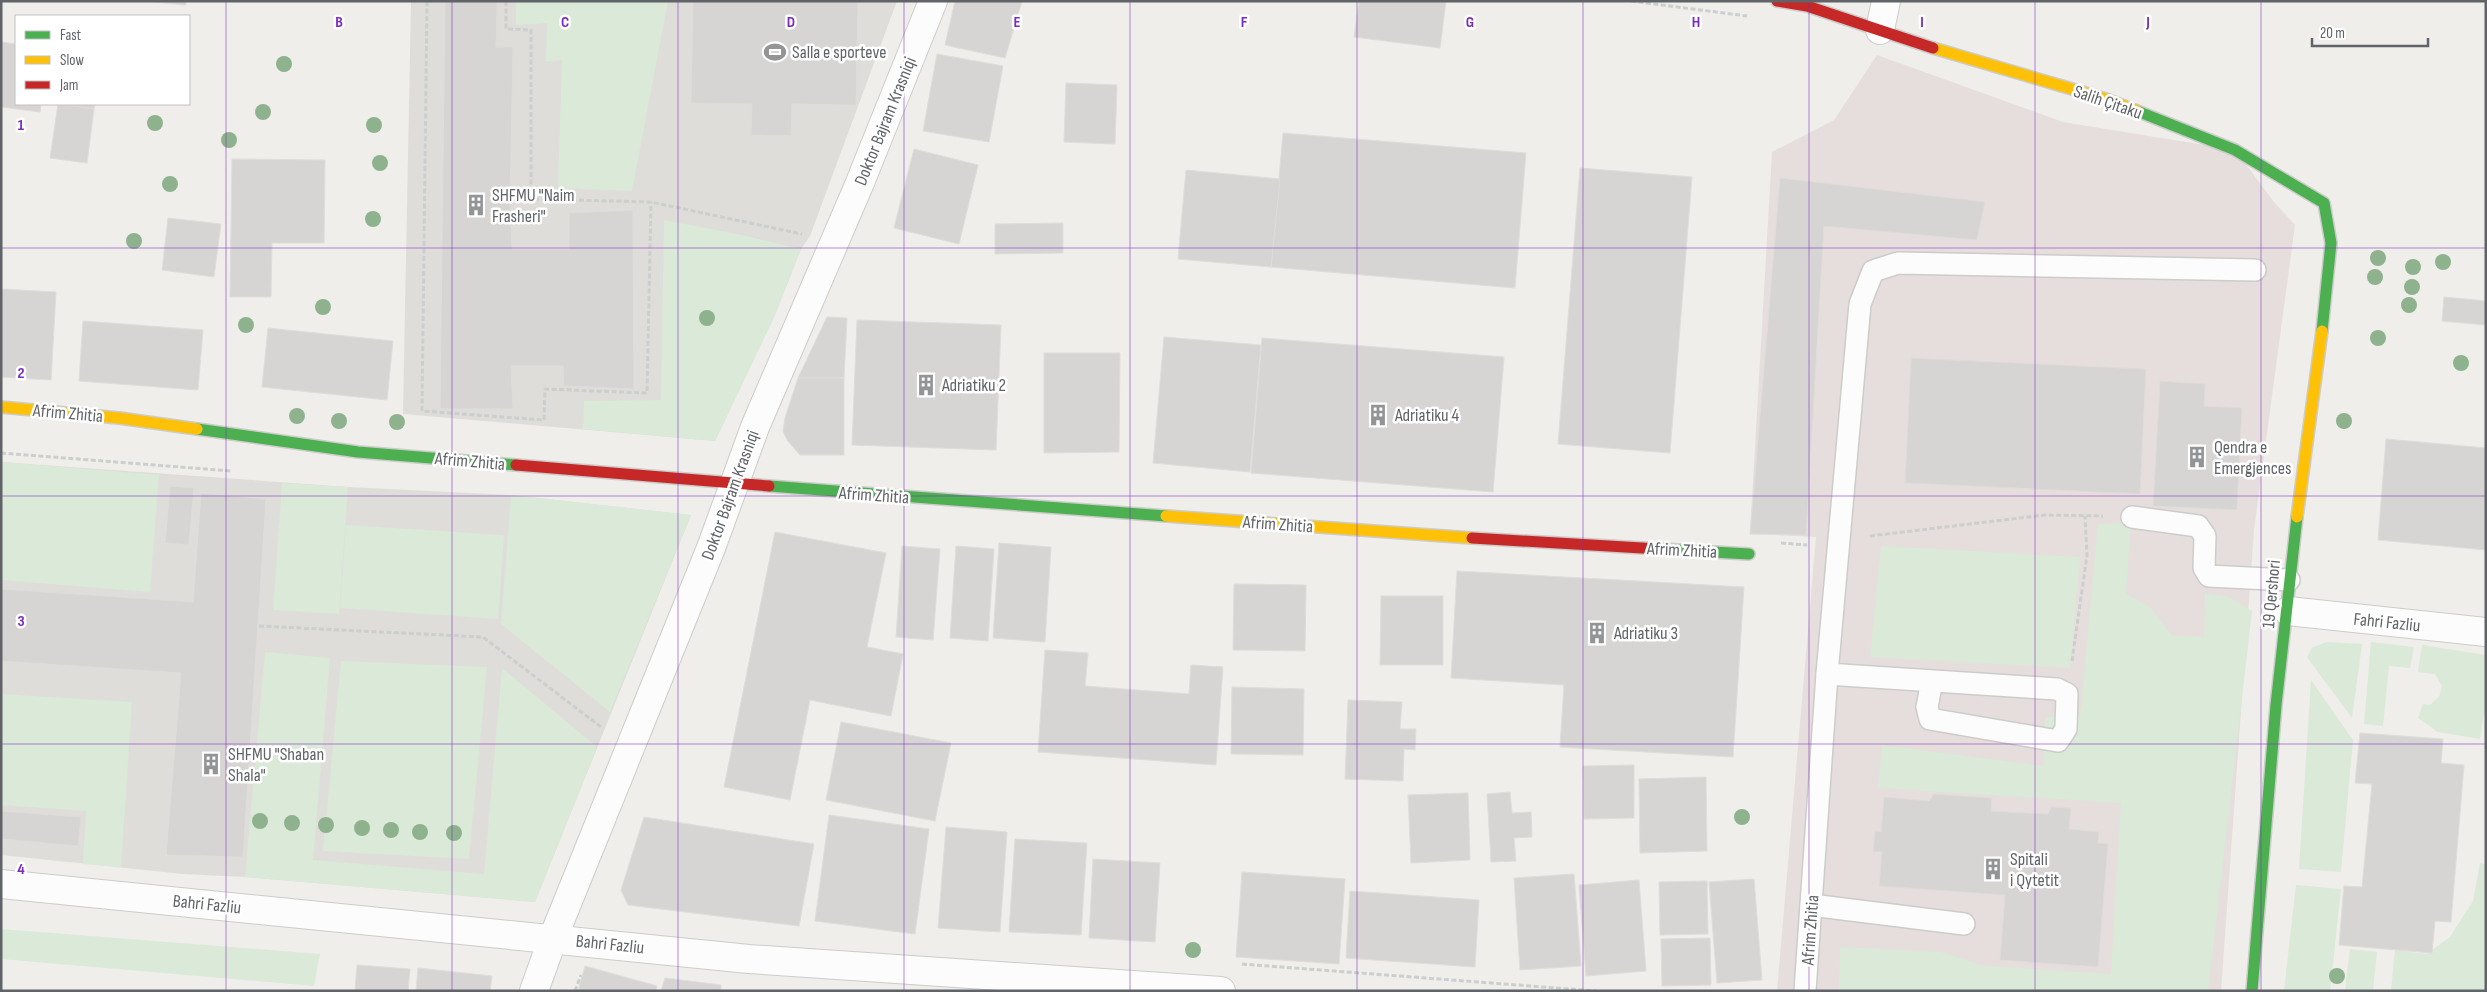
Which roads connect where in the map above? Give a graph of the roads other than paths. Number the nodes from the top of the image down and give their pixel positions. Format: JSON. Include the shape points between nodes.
{"nodes":[{"id":1,"x":933,"y":1,"type":"edge"},
{"id":2,"x":1777,"y":1,"type":"edge"},
{"id":3,"x":1886,"y":1,"type":"edge"},
{"id":4,"x":1880,"y":30,"type":"junction"},
{"id":5,"x":2324,"y":203,"type":"joint"},
{"id":6,"x":2255,"y":270,"type":"dead end"},
{"id":7,"x":1,"y":407,"type":"edge"},
{"id":8,"x":734,"y":482,"type":"junction"},
{"id":9,"x":2132,"y":517,"type":"road end"},
{"id":10,"x":1749,"y":554,"type":"dead end"},
{"id":11,"x":2289,"y":580,"type":"junction"},
{"id":12,"x":2288,"y":611,"type":"junction"},
{"id":13,"x":2486,"y":632,"type":"edge"},
{"id":14,"x":1827,"y":674,"type":"junction"},
{"id":15,"x":1932,"y":681,"type":"junction"},
{"id":16,"x":1,"y":884,"type":"edge"},
{"id":17,"x":1811,"y":905,"type":"junction"},
{"id":18,"x":1964,"y":924,"type":"dead end"},
{"id":19,"x":552,"y":938,"type":"junction"},
{"id":20,"x":534,"y":991,"type":"edge"},
{"id":21,"x":1220,"y":991,"type":"edge"},
{"id":22,"x":1805,"y":991,"type":"edge"},
{"id":23,"x":2252,"y":991,"type":"edge"}],
"edges":[{"from":1,"to":8,"type":"street","name":"Doktor Bajram Krasniqi"},
{"from":2,"to":4,"type":"street","name":"Salih Çitaku","via":[[1807,6]]},
{"from":3,"to":4,"type":"street"},
{"from":4,"to":5,"type":"street","name":"Salih Çitaku","via":[[1982,64],[2106,99],[2235,150]]},
{"from":5,"to":11,"type":"street","name":"19 Qershori","via":[[2331,243],[2327,295]]},
{"from":6,"to":14,"type":"lane","name":"Afrim Zhitia","via":[[1898,263],[1873,271],[1860,304]]},
{"from":7,"to":8,"type":"street","name":"Afrim Zhitia","via":[[119,418],[358,452]]},
{"from":8,"to":10,"type":"street","name":"Afrim Zhitia","via":[[924,499]]},
{"from":8,"to":19,"type":"street","name":"Doktor Bajram Krasniqi","via":[[711,548]]},
{"from":9,"to":11,"type":"lane","via":[[2198,526],[2205,536],[2204,568],[2209,576]]},
{"from":11,"to":12,"type":"street","name":"19 Qershori"},
{"from":12,"to":13,"type":"street","name":"Fahri Fazliu"},
{"from":12,"to":23,"type":"street","name":"19 Qershori","via":[[2276,705]]},
{"from":14,"to":15,"type":"lane"},
{"from":14,"to":17,"type":"lane","name":"Afrim Zhitia"},
{"from":15,"to":15,"type":"lane","via":[[2057,689],[2067,694],[2066,728],[2058,741],[1930,719],[1927,707]]},
{"from":16,"to":19,"type":"street","name":"Bahri Fazliu"},
{"from":17,"to":18,"type":"lane"},
{"from":17,"to":22,"type":"lane","name":"Afrim Zhitia"},
{"from":19,"to":20,"type":"street","name":"Doktor Bajram Krasniqi"},
{"from":19,"to":21,"type":"street","name":"Bahri Fazliu","via":[[749,959]]}]}
